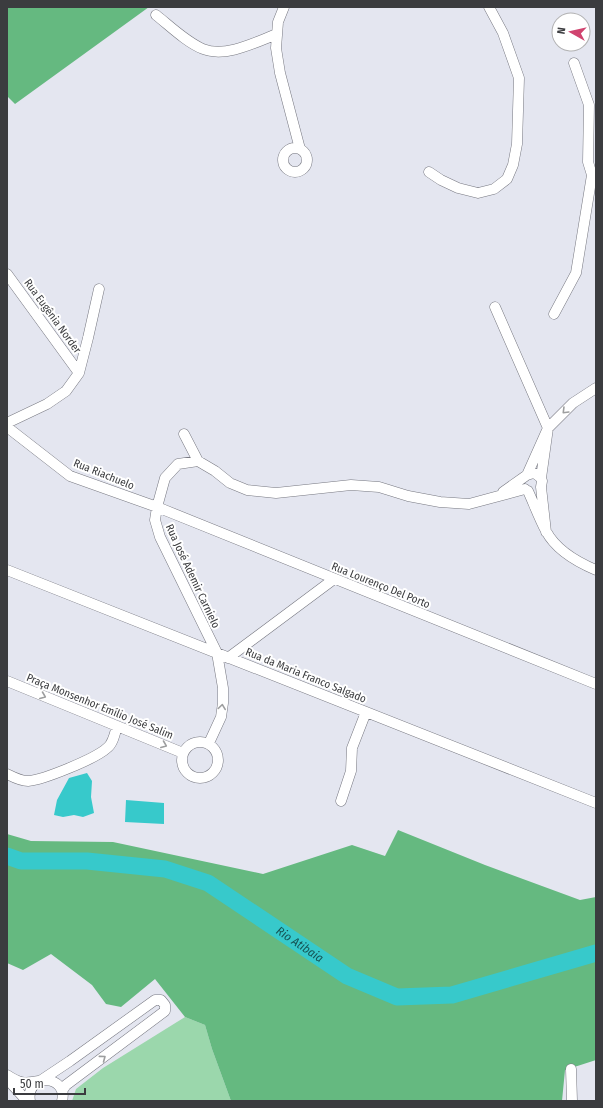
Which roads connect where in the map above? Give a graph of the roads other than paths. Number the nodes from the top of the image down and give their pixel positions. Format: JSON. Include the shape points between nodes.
{"nodes":[{"id":1,"x":284,"y":7,"type":"edge"},
{"id":2,"x":489,"y":7,"type":"edge"},
{"id":3,"x":156,"y":15,"type":"dead end"},
{"id":4,"x":277,"y":34,"type":"junction"},
{"id":5,"x":574,"y":63,"type":"dead end"},
{"id":6,"x":300,"y":149,"type":"dead end"},
{"id":7,"x":429,"y":172,"type":"dead end"},
{"id":8,"x":594,"y":175,"type":"edge"},
{"id":9,"x":7,"y":274,"type":"edge"},
{"id":10,"x":99,"y":289,"type":"dead end"},
{"id":11,"x":495,"y":306,"type":"dead end"},
{"id":12,"x":554,"y":314,"type":"dead end"},
{"id":13,"x":79,"y":373,"type":"junction"},
{"id":14,"x":596,"y":388,"type":"edge"},
{"id":15,"x":7,"y":423,"type":"edge"},
{"id":16,"x":7,"y":428,"type":"edge"},
{"id":17,"x":548,"y":428,"type":"junction"},
{"id":18,"x":184,"y":434,"type":"dead end"},
{"id":19,"x":198,"y":461,"type":"junction"},
{"id":20,"x":526,"y":476,"type":"junction"},
{"id":21,"x":541,"y":482,"type":"junction"},
{"id":22,"x":527,"y":490,"type":"junction"},
{"id":23,"x":496,"y":497,"type":"junction"},
{"id":24,"x":157,"y":507,"type":"junction"},
{"id":25,"x":546,"y":532,"type":"junction"},
{"id":26,"x":596,"y":564,"type":"edge"},
{"id":27,"x":584,"y":565,"type":"junction"},
{"id":28,"x":7,"y":570,"type":"edge"},
{"id":29,"x":596,"y":570,"type":"edge"},
{"id":30,"x":334,"y":579,"type":"junction"},
{"id":31,"x":217,"y":654,"type":"junction"},
{"id":32,"x":228,"y":658,"type":"junction"},
{"id":33,"x":7,"y":681,"type":"edge"},
{"id":34,"x":596,"y":684,"type":"edge"},
{"id":35,"x":366,"y":712,"type":"junction"},
{"id":36,"x":117,"y":726,"type":"junction"},
{"id":37,"x":209,"y":743,"type":"junction"},
{"id":38,"x":183,"y":753,"type":"junction"},
{"id":39,"x":7,"y":774,"type":"edge"},
{"id":40,"x":340,"y":801,"type":"dead end"},
{"id":41,"x":596,"y":802,"type":"edge"},
{"id":42,"x":571,"y":1068,"type":"dead end"},
{"id":43,"x":7,"y":1075,"type":"edge"},
{"id":44,"x":7,"y":1079,"type":"edge"},
{"id":45,"x":39,"y":1081,"type":"junction"},
{"id":46,"x":62,"y":1096,"type":"edge"},
{"id":47,"x":28,"y":1101,"type":"edge"},
{"id":48,"x":572,"y":1101,"type":"edge"}],
"edges":[{"from":1,"to":4,"type":"street","via":[[278,22]]},
{"from":2,"to":7,"type":"street","via":[[503,33],[519,78],[518,144],[513,165],[507,178],[494,189],[478,193],[458,188]]},
{"from":3,"to":4,"type":"street","via":[[205,50],[240,48]]},
{"from":4,"to":6,"type":"street","via":[[276,48],[280,73]]},
{"from":5,"to":8,"type":"street","via":[[589,105],[588,162]]},
{"from":8,"to":12,"type":"street","via":[[576,273]]},
{"from":9,"to":13,"type":"street","name":"Rua Eugênia Norder"},
{"from":10,"to":13,"type":"street"},
{"from":11,"to":17,"type":"street"},
{"from":13,"to":15,"type":"street","via":[[66,391],[48,404]]},
{"from":14,"to":17,"type":"street","one_way":true,"via":[[573,403]]},
{"from":16,"to":24,"type":"street","name":"Rua Riachuelo","via":[[70,476]]},
{"from":17,"to":20,"type":"street"},
{"from":17,"to":21,"type":"street"},
{"from":18,"to":19,"type":"street"},
{"from":19,"to":23,"type":"street","via":[[230,483],[247,490],[276,493],[351,485],[379,487],[440,502],[469,504]]},
{"from":19,"to":24,"type":"street","name":"Rua José Ademir Carnielo","via":[[178,464],[165,478]]},
{"from":20,"to":21,"type":"street","via":[[536,474]]},
{"from":20,"to":22,"type":"street","via":[[523,483]]},
{"from":20,"to":23,"type":"street"},
{"from":21,"to":22,"type":"street","via":[[537,491]]},
{"from":21,"to":25,"type":"street"},
{"from":22,"to":23,"type":"street"},
{"from":22,"to":25,"type":"street"},
{"from":24,"to":30,"type":"street","name":"Rua Lourenço Del Porto"},
{"from":24,"to":31,"type":"street","name":"Rua José Ademir Carnielo","via":[[155,520],[160,537]]},
{"from":25,"to":27,"type":"street","via":[[562,551]]},
{"from":26,"to":27,"type":"street"},
{"from":27,"to":29,"type":"street"},
{"from":28,"to":31,"type":"street","name":"Rua da Maria Franco Salgado"},
{"from":30,"to":32,"type":"street"},
{"from":30,"to":34,"type":"street","name":"Rua Lourenço Del Porto"},
{"from":31,"to":32,"type":"street","name":"Rua da Maria Franco Salgado"},
{"from":37,"to":31,"type":"street","name":"Rua José Ademir Carnielo","one_way":true,"via":[[221,717],[224,703]]},
{"from":32,"to":35,"type":"street","name":"Rua da Maria Franco Salgado"},
{"from":33,"to":36,"type":"street","name":"Praça Monsenhor Emílio José Salim","one_way":true},
{"from":35,"to":40,"type":"street","via":[[352,748],[351,772]]},
{"from":35,"to":41,"type":"street","name":"Rua da Maria Franco Salgado"},
{"from":36,"to":38,"type":"street","name":"Praça Monsenhor Emílio José Salim","one_way":true},
{"from":36,"to":39,"type":"street","via":[[109,748],[88,760],[40,779],[27,781]]},
{"from":37,"to":38,"type":"street","via":[[196,742]]},
{"from":37,"to":38,"type":"street","via":[[216,750],[218,762],[217,767],[208,776],[190,775],[183,765]]},
{"from":42,"to":48,"type":"street"},
{"from":43,"to":45,"type":"street","via":[[25,1084]]},
{"from":44,"to":47,"type":"street"},
{"from":45,"to":46,"type":"street","via":[[53,1081],[58,1085]]},
{"from":46,"to":45,"type":"street","one_way":true,"via":[[66,1085],[165,1011],[161,1000],[155,1000]]},
{"from":45,"to":47,"type":"street","via":[[32,1087]]}]}
